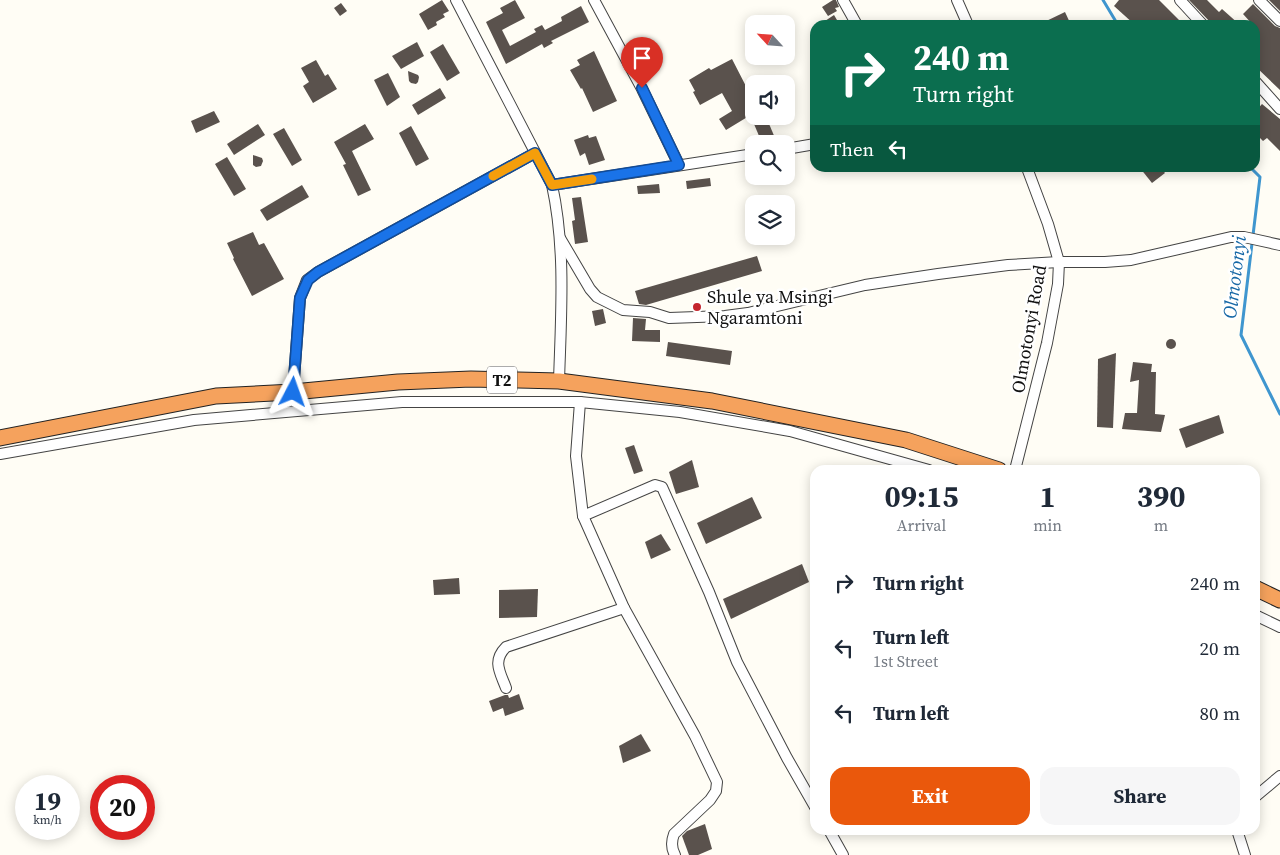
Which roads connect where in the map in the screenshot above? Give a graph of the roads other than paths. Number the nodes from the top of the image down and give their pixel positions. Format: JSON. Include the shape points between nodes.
{"nodes":[{"id":1,"x":456,"y":0,"type":"edge"},
{"id":2,"x":594,"y":0,"type":"edge"},
{"id":3,"x":843,"y":0,"type":"edge"},
{"id":4,"x":957,"y":0,"type":"edge"},
{"id":5,"x":1180,"y":0,"type":"edge"},
{"id":6,"x":1259,"y":0,"type":"edge"},
{"id":7,"x":853,"y":20,"type":"edge"},
{"id":8,"x":966,"y":20,"type":"edge"},
{"id":9,"x":1198,"y":20,"type":"edge"},
{"id":10,"x":1280,"y":21,"type":"edge"},
{"id":11,"x":1260,"y":87,"type":"edge"},
{"id":12,"x":1280,"y":109,"type":"edge"},
{"id":13,"x":810,"y":145,"type":"edge"},
{"id":14,"x":795,"y":148,"type":"edge"},
{"id":15,"x":535,"y":153,"type":"junction"},
{"id":16,"x":745,"y":155,"type":"edge"},
{"id":17,"x":679,"y":165,"type":"junction"},
{"id":18,"x":1029,"y":172,"type":"edge"},
{"id":19,"x":552,"y":185,"type":"junction"},
{"id":20,"x":560,"y":238,"type":"junction"},
{"id":21,"x":1280,"y":245,"type":"edge"},
{"id":22,"x":1059,"y":262,"type":"junction"},
{"id":23,"x":559,"y":381,"type":"junction"},
{"id":24,"x":293,"y":392,"type":"junction"},
{"id":25,"x":580,"y":402,"type":"junction"},
{"id":26,"x":0,"y":438,"type":"edge"},
{"id":27,"x":0,"y":454,"type":"edge"},
{"id":28,"x":911,"y":465,"type":"edge"},
{"id":29,"x":984,"y":465,"type":"edge"},
{"id":30,"x":1016,"y":465,"type":"edge"},
{"id":31,"x":583,"y":516,"type":"junction"},
{"id":32,"x":1260,"y":590,"type":"edge"},
{"id":33,"x":1280,"y":600,"type":"edge"},
{"id":34,"x":624,"y":608,"type":"junction"},
{"id":35,"x":1260,"y":617,"type":"edge"},
{"id":36,"x":1280,"y":627,"type":"edge"},
{"id":37,"x":506,"y":688,"type":"dead end"},
{"id":38,"x":1280,"y":776,"type":"edge"},
{"id":39,"x":1260,"y":793,"type":"edge"},
{"id":40,"x":810,"y":799,"type":"edge"},
{"id":41,"x":832,"y":835,"type":"edge"},
{"id":42,"x":1239,"y":835,"type":"edge"},
{"id":43,"x":675,"y":855,"type":"edge"},
{"id":44,"x":843,"y":855,"type":"edge"},
{"id":45,"x":1245,"y":855,"type":"edge"}],
"edges":[{"from":1,"to":15,"type":"street"},
{"from":2,"to":17,"type":"street"},
{"from":3,"to":7,"type":"street"},
{"from":4,"to":8,"type":"street"},
{"from":5,"to":9,"type":"street"},
{"from":6,"to":10,"type":"street"},
{"from":11,"to":12,"type":"street"},
{"from":13,"to":14,"type":"street"},
{"from":15,"to":19,"type":"street"},
{"from":15,"to":24,"type":"street","via":[[308,280],[300,298]]},
{"from":16,"to":17,"type":"street"},
{"from":17,"to":19,"type":"street"},
{"from":18,"to":22,"type":"street","name":"Olmotonyi Road"},
{"from":19,"to":20,"type":"street"},
{"from":20,"to":22,"type":"street","via":[[597,297],[623,310],[650,312],[669,318],[748,313],[864,284],[1008,265]]},
{"from":20,"to":23,"type":"street","via":[[562,332]]},
{"from":21,"to":22,"type":"street","via":[[1244,237],[1224,238],[1131,260]]},
{"from":22,"to":30,"type":"street","name":"Olmotonyi Road","via":[[1047,343]]},
{"from":23,"to":24,"type":"highway","number":"T2","via":[[471,379],[398,382]]},
{"from":23,"to":29,"type":"highway","number":"T2","via":[[712,401],[906,440]]},
{"from":24,"to":26,"type":"highway","number":"T2","via":[[216,396]]},
{"from":25,"to":27,"type":"street","via":[[402,402],[194,420]]},
{"from":25,"to":28,"type":"street","via":[[680,412],[790,431]]},
{"from":25,"to":31,"type":"street","via":[[576,456]]},
{"from":31,"to":34,"type":"street"},
{"from":31,"to":40,"type":"street","via":[[655,485],[662,487],[710,592],[737,662]]},
{"from":32,"to":33,"type":"highway"},
{"from":34,"to":37,"type":"street","via":[[506,647],[499,657],[498,666]]},
{"from":34,"to":43,"type":"street","via":[[717,782],[710,800],[674,834],[672,850]]},
{"from":35,"to":36,"type":"street"},
{"from":38,"to":39,"type":"street"},
{"from":41,"to":44,"type":"street"},
{"from":42,"to":45,"type":"street"}]}
